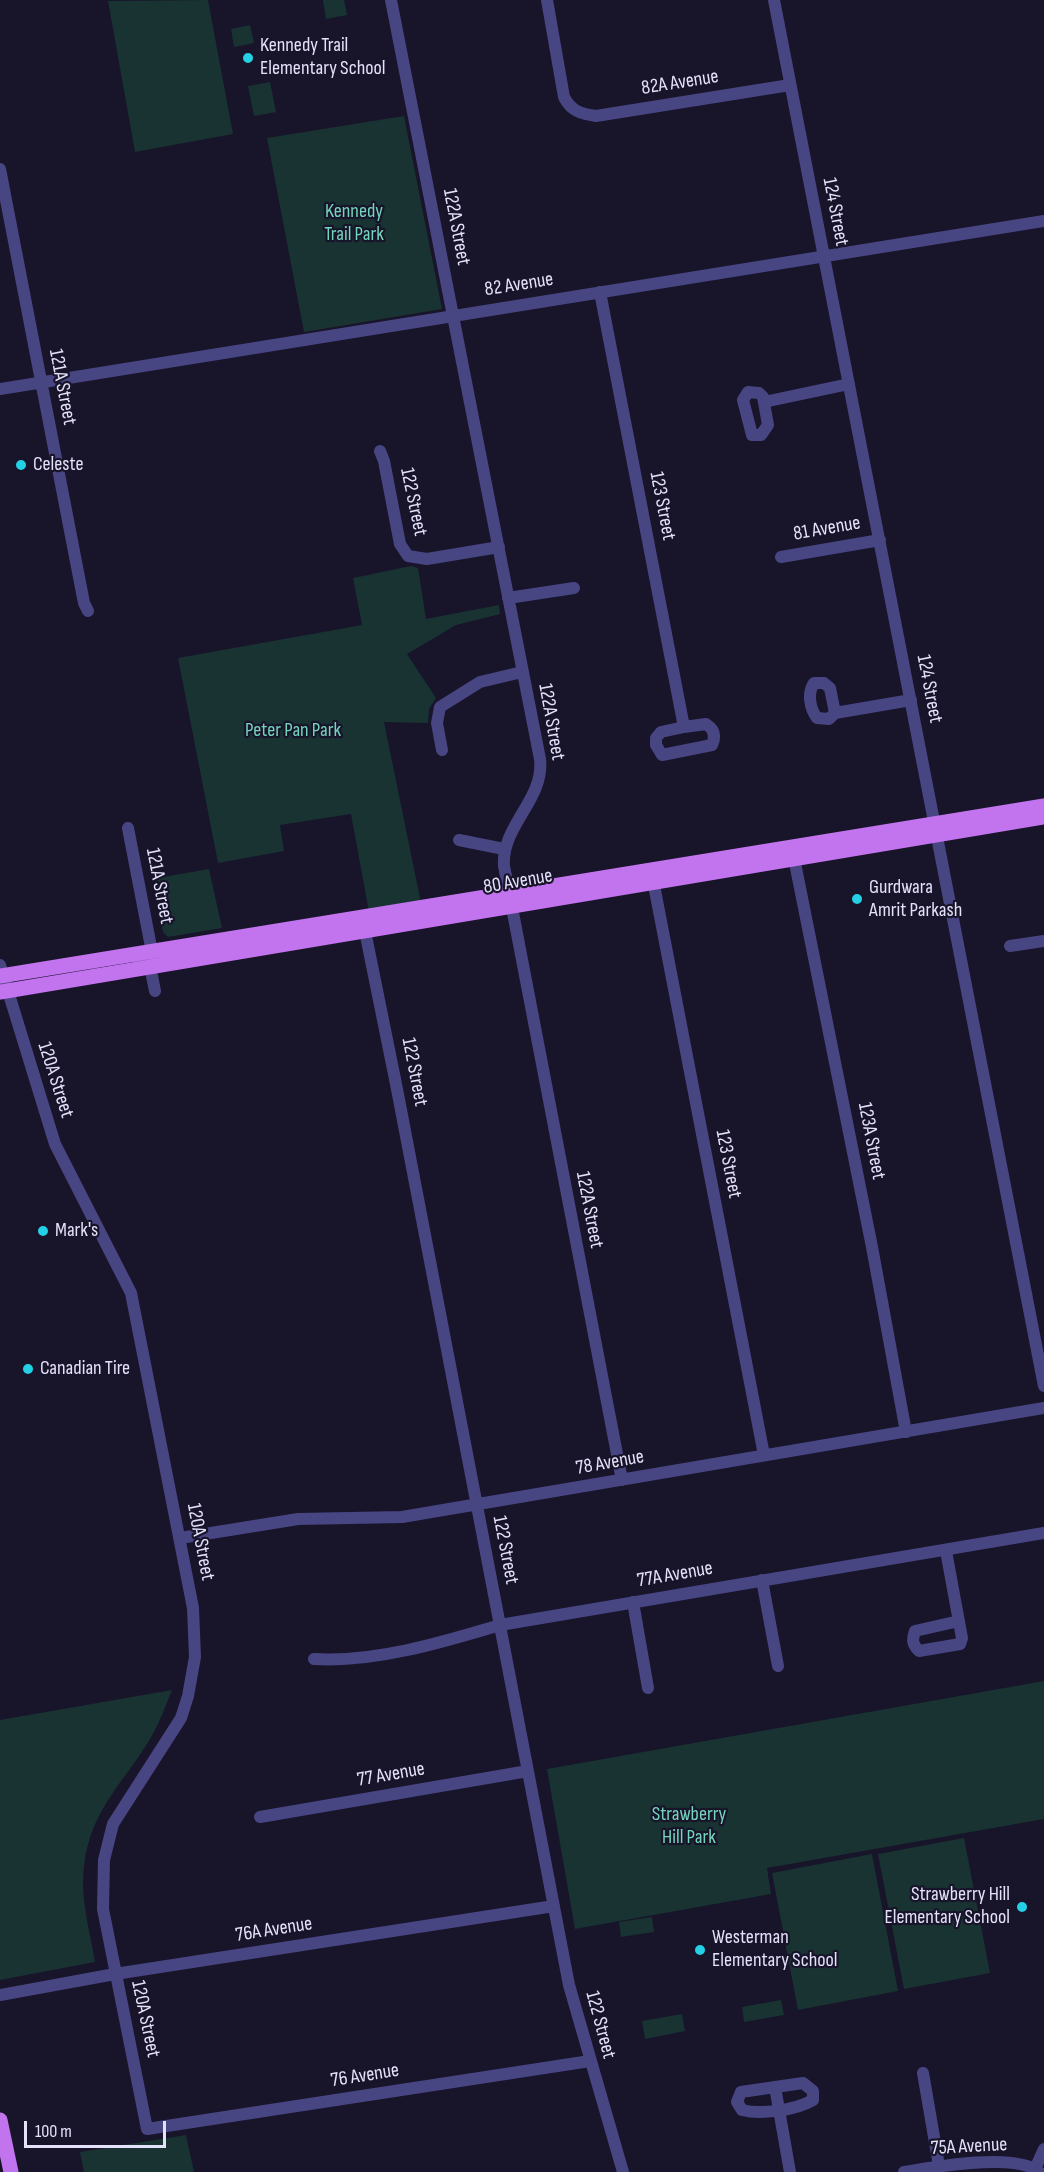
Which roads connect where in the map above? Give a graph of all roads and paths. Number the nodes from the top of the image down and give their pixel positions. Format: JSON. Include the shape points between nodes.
{"nodes":[{"id":1,"x":391,"y":0,"type":"edge"},
{"id":2,"x":547,"y":0,"type":"edge"},
{"id":3,"x":774,"y":0,"type":"edge"},
{"id":4,"x":790,"y":85,"type":"junction"},
{"id":5,"x":0,"y":169,"type":"edge"},
{"id":6,"x":1044,"y":221,"type":"edge"},
{"id":7,"x":824,"y":257,"type":"junction"},
{"id":8,"x":600,"y":292,"type":"junction"},
{"id":9,"x":453,"y":315,"type":"junction"},
{"id":10,"x":41,"y":382,"type":"junction"},
{"id":11,"x":849,"y":384,"type":"junction"},
{"id":12,"x":0,"y":389,"type":"edge"},
{"id":13,"x":764,"y":402,"type":"dead end"},
{"id":14,"x":380,"y":451,"type":"dead end"},
{"id":15,"x":880,"y":540,"type":"junction"},
{"id":16,"x":498,"y":547,"type":"junction"},
{"id":17,"x":781,"y":557,"type":"dead end"},
{"id":18,"x":574,"y":588,"type":"dead end"},
{"id":19,"x":508,"y":598,"type":"junction"},
{"id":20,"x":88,"y":611,"type":"dead end"},
{"id":21,"x":522,"y":672,"type":"junction"},
{"id":22,"x":911,"y":700,"type":"junction"},
{"id":23,"x":835,"y":712,"type":"dead end"},
{"id":24,"x":684,"y":727,"type":"dead end"},
{"id":25,"x":442,"y":750,"type":"dead end"},
{"id":26,"x":1044,"y":806,"type":"edge"},
{"id":27,"x":1044,"y":817,"type":"edge"},
{"id":28,"x":128,"y":828,"type":"dead end"},
{"id":29,"x":937,"y":829,"type":"junction"},
{"id":30,"x":832,"y":839,"type":"junction"},
{"id":31,"x":459,"y":840,"type":"dead end"},
{"id":32,"x":504,"y":849,"type":"junction"},
{"id":33,"x":794,"y":858,"type":"junction"},
{"id":34,"x":688,"y":863,"type":"junction"},
{"id":35,"x":653,"y":880,"type":"junction"},
{"id":36,"x":509,"y":899,"type":"junction"},
{"id":37,"x":365,"y":931,"type":"junction"},
{"id":38,"x":1044,"y":940,"type":"edge"},
{"id":39,"x":1010,"y":946,"type":"dead end"},
{"id":40,"x":151,"y":959,"type":"junction"},
{"id":41,"x":2,"y":980,"type":"edge"},
{"id":42,"x":155,"y":991,"type":"dead end"},
{"id":43,"x":1044,"y":1386,"type":"edge"},
{"id":44,"x":1044,"y":1407,"type":"edge"},
{"id":45,"x":906,"y":1432,"type":"junction"},
{"id":46,"x":764,"y":1455,"type":"junction"},
{"id":47,"x":622,"y":1480,"type":"junction"},
{"id":48,"x":477,"y":1505,"type":"junction"},
{"id":49,"x":1044,"y":1533,"type":"edge"},
{"id":50,"x":180,"y":1538,"type":"junction"},
{"id":51,"x":946,"y":1551,"type":"junction"},
{"id":52,"x":762,"y":1580,"type":"junction"},
{"id":53,"x":633,"y":1602,"type":"junction"},
{"id":54,"x":958,"y":1621,"type":"dead end"},
{"id":55,"x":500,"y":1625,"type":"junction"},
{"id":56,"x":314,"y":1659,"type":"dead end"},
{"id":57,"x":778,"y":1666,"type":"dead end"},
{"id":58,"x":648,"y":1688,"type":"dead end"},
{"id":59,"x":528,"y":1771,"type":"junction"},
{"id":60,"x":260,"y":1817,"type":"dead end"},
{"id":61,"x":554,"y":1906,"type":"junction"},
{"id":62,"x":116,"y":1974,"type":"junction"},
{"id":63,"x":0,"y":1995,"type":"edge"},
{"id":64,"x":590,"y":2061,"type":"junction"},
{"id":65,"x":923,"y":2073,"type":"dead end"},
{"id":66,"x":775,"y":2087,"type":"junction"},
{"id":67,"x":780,"y":2109,"type":"junction"},
{"id":68,"x":0,"y":2120,"type":"edge"},
{"id":69,"x":147,"y":2129,"type":"joint"},
{"id":70,"x":1044,"y":2149,"type":"edge"},
{"id":71,"x":939,"y":2166,"type":"junction"},
{"id":72,"x":1037,"y":2170,"type":"edge"},
{"id":73,"x":10,"y":2172,"type":"edge"},
{"id":74,"x":623,"y":2172,"type":"edge"},
{"id":75,"x":790,"y":2172,"type":"edge"},
{"id":76,"x":904,"y":2172,"type":"edge"}],
"edges":[{"from":1,"to":9,"type":"street","name":"122A Street"},
{"from":2,"to":4,"type":"street","name":"82A Avenue","via":[[564,97],[576,111],[596,116]]},
{"from":3,"to":4,"type":"street","name":"124 Street"},
{"from":4,"to":7,"type":"street","name":"124 Street"},
{"from":5,"to":10,"type":"street","name":"121A Street"},
{"from":6,"to":7,"type":"street","name":"82 Avenue"},
{"from":7,"to":8,"type":"street","name":"82 Avenue"},
{"from":7,"to":11,"type":"street","name":"124 Street"},
{"from":8,"to":9,"type":"street","name":"82 Avenue"},
{"from":8,"to":24,"type":"street","name":"123 Street"},
{"from":9,"to":10,"type":"street","name":"82 Avenue"},
{"from":9,"to":16,"type":"street","name":"122A Street"},
{"from":10,"to":12,"type":"street","name":"82 Avenue"},
{"from":10,"to":20,"type":"street","name":"121A Street"},
{"from":11,"to":13,"type":"street"},
{"from":11,"to":15,"type":"street","name":"124 Street"},
{"from":14,"to":16,"type":"street","name":"122 Street","via":[[400,544],[412,558]]},
{"from":15,"to":17,"type":"street","name":"81 Avenue"},
{"from":15,"to":22,"type":"street","name":"124 Street"},
{"from":16,"to":19,"type":"street","name":"122A Street"},
{"from":18,"to":19,"type":"street"},
{"from":19,"to":21,"type":"street","name":"122A Street"},
{"from":21,"to":25,"type":"street","via":[[487,679],[440,707],[437,723]]},
{"from":21,"to":32,"type":"street","name":"122A Street","via":[[540,774]]},
{"from":22,"to":23,"type":"street"},
{"from":22,"to":29,"type":"street","name":"124 Street"},
{"from":26,"to":29,"type":"main road","name":"80 Avenue"},
{"from":27,"to":29,"type":"main road","name":"80 Avenue"},
{"from":28,"to":40,"type":"street","name":"121A Street"},
{"from":29,"to":30,"type":"main road","name":"80 Avenue"},
{"from":29,"to":33,"type":"main road","name":"80 Avenue"},
{"from":29,"to":43,"type":"street","name":"124 Street"},
{"from":30,"to":33,"type":"main road","via":[[804,849]]},
{"from":30,"to":34,"type":"main road","name":"80 Avenue"},
{"from":31,"to":32,"type":"street"},
{"from":32,"to":36,"type":"street","name":"122A Street"},
{"from":33,"to":35,"type":"main road","name":"80 Avenue"},
{"from":33,"to":45,"type":"street","name":"123A Street"},
{"from":34,"to":35,"type":"main road"},
{"from":34,"to":36,"type":"main road","name":"80 Avenue"},
{"from":35,"to":36,"type":"main road","name":"80 Avenue"},
{"from":35,"to":46,"type":"street","name":"123 Street"},
{"from":36,"to":37,"type":"main road","name":"80 Avenue"},
{"from":36,"to":40,"type":"main road","name":"80 Avenue","via":[[249,936]]},
{"from":36,"to":47,"type":"street","name":"122A Street"},
{"from":37,"to":40,"type":"main road","name":"80 Avenue"},
{"from":37,"to":48,"type":"street","name":"122 Street"},
{"from":38,"to":39,"type":"street"},
{"from":40,"to":41,"type":"main road","name":"80 Avenue"},
{"from":40,"to":41,"type":"main road","via":[[110,965],[102,974]]},
{"from":40,"to":42,"type":"street","name":"121A Street"},
{"from":41,"to":50,"type":"street","name":"120A Street","via":[[55,1144],[131,1293]]},
{"from":44,"to":45,"type":"street","name":"78 Avenue"},
{"from":45,"to":46,"type":"street","name":"78 Avenue"},
{"from":46,"to":47,"type":"street","name":"78 Avenue"},
{"from":47,"to":48,"type":"street","name":"78 Avenue"},
{"from":48,"to":50,"type":"street","name":"78 Avenue","via":[[393,1518],[298,1519]]},
{"from":48,"to":55,"type":"street","name":"122 Street"},
{"from":49,"to":51,"type":"street","name":"77A Avenue"},
{"from":50,"to":62,"type":"street","name":"120A Street","via":[[193,1608],[195,1657],[181,1718],[113,1824],[104,1860],[103,1909]]},
{"from":51,"to":52,"type":"street","name":"77A Avenue"},
{"from":51,"to":54,"type":"street"},
{"from":52,"to":53,"type":"street","name":"77A Avenue"},
{"from":52,"to":57,"type":"street"},
{"from":53,"to":55,"type":"street","name":"77A Avenue"},
{"from":53,"to":58,"type":"street"},
{"from":55,"to":56,"type":"street","name":"77A Avenue","via":[[439,1643],[337,1660]]},
{"from":55,"to":59,"type":"street","name":"122 Street"},
{"from":59,"to":60,"type":"street","name":"77 Avenue"},
{"from":59,"to":61,"type":"street","name":"122 Street"},
{"from":61,"to":62,"type":"street","name":"76A Avenue"},
{"from":61,"to":64,"type":"street","name":"122 Street","via":[[569,1985]]},
{"from":62,"to":63,"type":"street","name":"76A Avenue"},
{"from":62,"to":69,"type":"street","name":"120A Street"},
{"from":64,"to":69,"type":"street","name":"76 Avenue"},
{"from":64,"to":74,"type":"street","name":"122 Street"},
{"from":65,"to":71,"type":"street"},
{"from":66,"to":67,"type":"street"},
{"from":66,"to":67,"type":"street","via":[[807,2083],[813,2091],[813,2100],[805,2105]]},
{"from":66,"to":67,"type":"street","via":[[741,2092],[737,2102],[746,2111]]},
{"from":67,"to":75,"type":"street"},
{"from":68,"to":73,"type":"main road"},
{"from":70,"to":72,"type":"street"},
{"from":71,"to":72,"type":"street","name":"75A Avenue","via":[[999,2162]]},
{"from":71,"to":76,"type":"street","name":"75A Avenue"}]}
